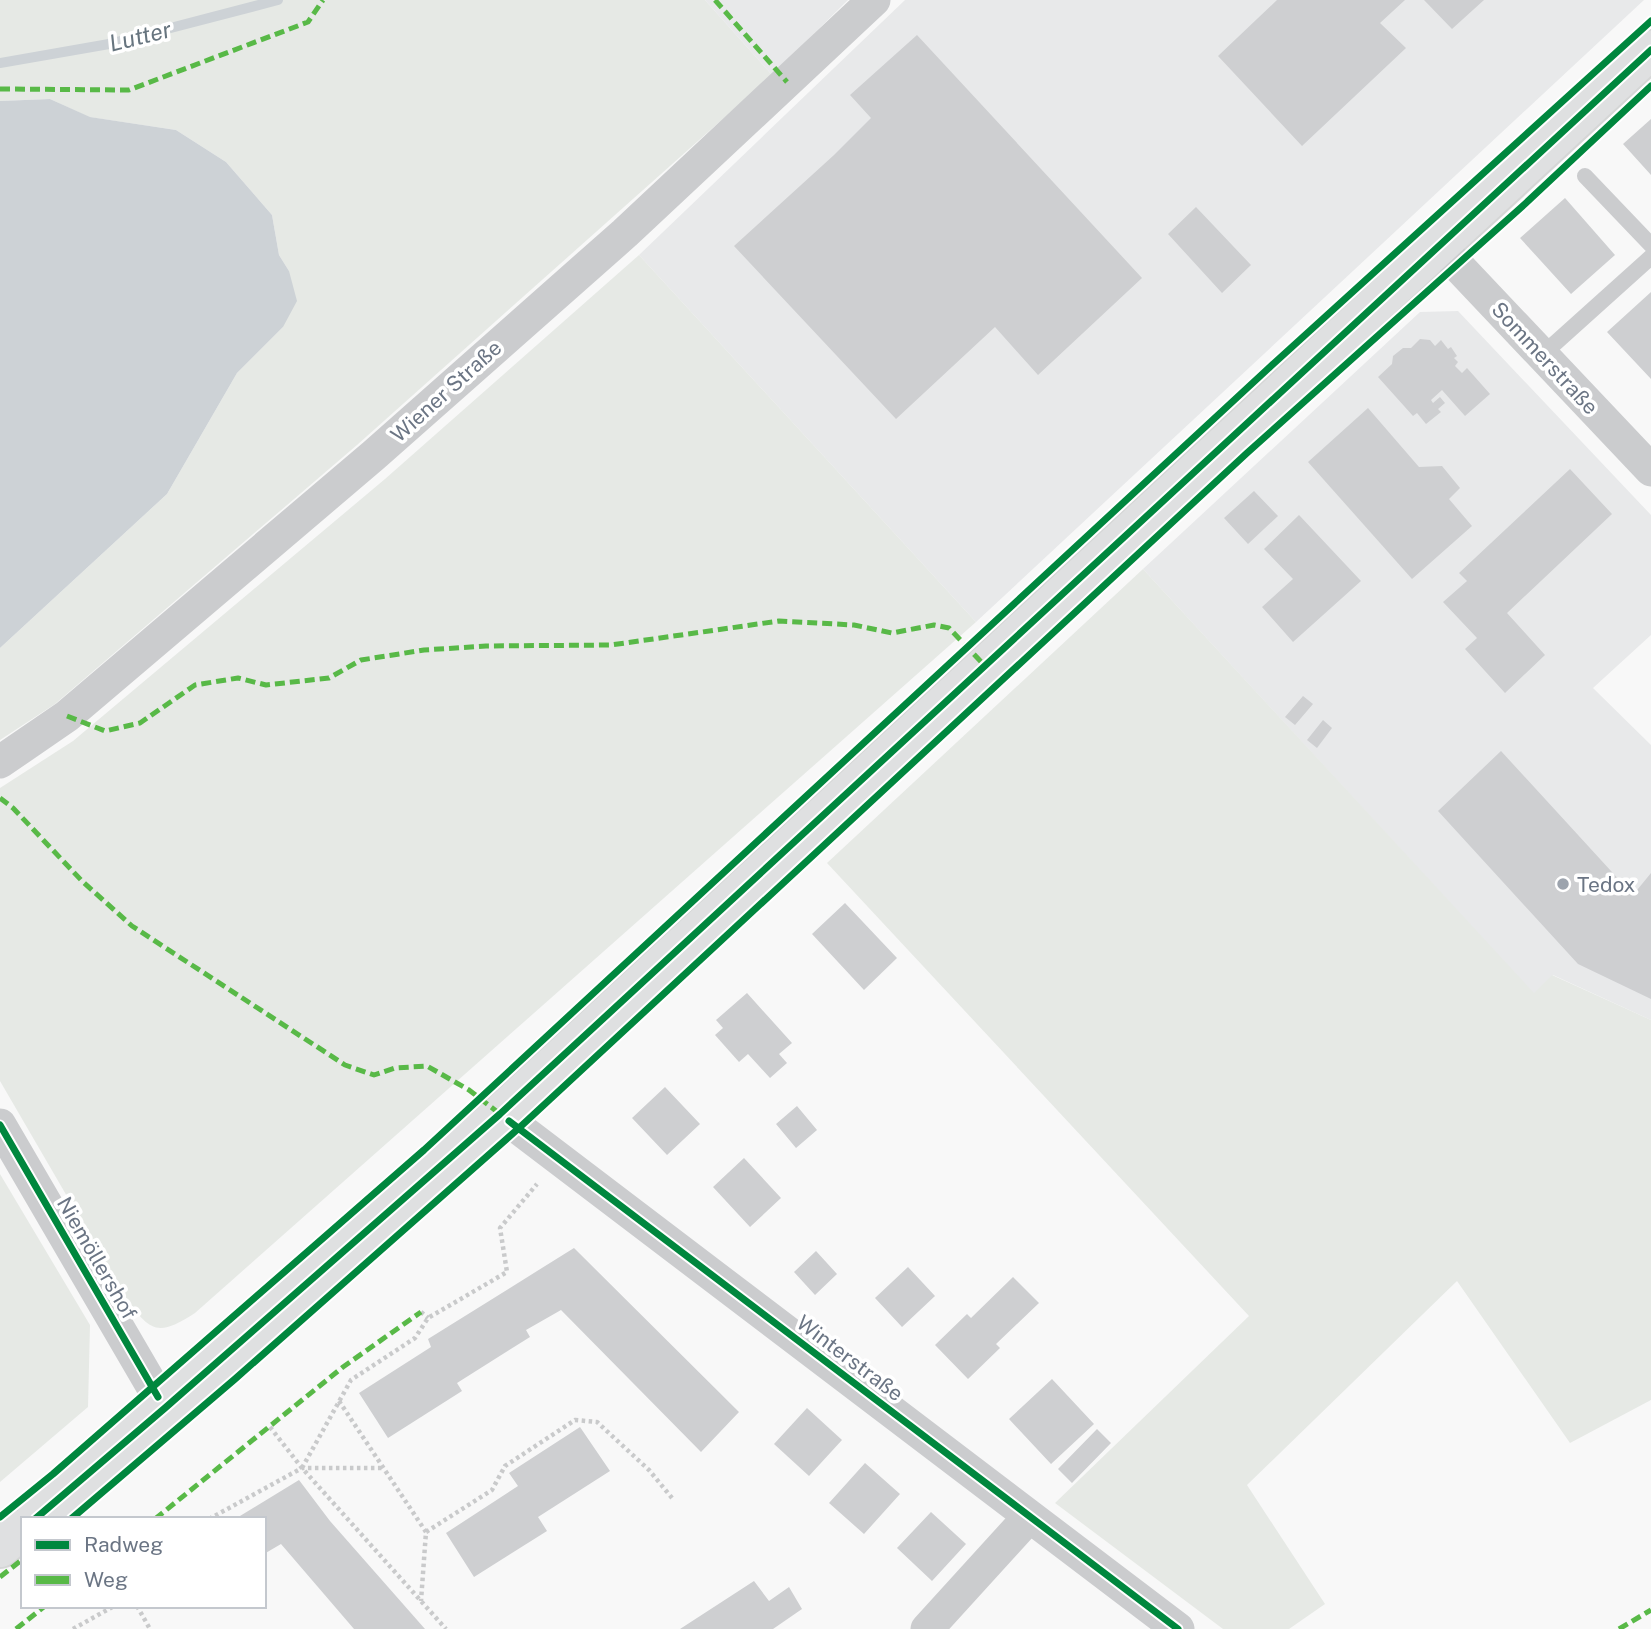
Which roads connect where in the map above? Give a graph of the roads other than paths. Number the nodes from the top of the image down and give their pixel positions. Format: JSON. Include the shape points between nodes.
{"nodes":[{"id":1,"x":874,"y":0,"type":"edge"},
{"id":2,"x":1651,"y":50,"type":"edge"},
{"id":3,"x":1585,"y":176,"type":"dead end"},
{"id":4,"x":1439,"y":246,"type":"junction"},
{"id":5,"x":1651,"y":246,"type":"edge"},
{"id":6,"x":1651,"y":257,"type":"edge"},
{"id":7,"x":1542,"y":355,"type":"junction"},
{"id":8,"x":1651,"y":470,"type":"edge"},
{"id":9,"x":0,"y":762,"type":"edge"},
{"id":10,"x":500,"y":1114,"type":"junction"},
{"id":11,"x":0,"y":1125,"type":"edge"},
{"id":12,"x":165,"y":1408,"type":"junction"},
{"id":13,"x":37,"y":1517,"type":"edge"},
{"id":14,"x":1029,"y":1517,"type":"junction"},
{"id":15,"x":21,"y":1531,"type":"edge"},
{"id":16,"x":0,"y":1548,"type":"edge"},
{"id":17,"x":927,"y":1629,"type":"edge"},
{"id":18,"x":1178,"y":1629,"type":"edge"}],
"edges":[{"from":1,"to":9,"type":"street","name":"Wiener Straße","via":[[625,233],[374,455],[67,716]]},
{"from":2,"to":4,"type":"main road"},
{"from":3,"to":5,"type":"lane"},
{"from":4,"to":7,"type":"street","name":"Sommerstraße"},
{"from":4,"to":10,"type":"main road"},
{"from":6,"to":7,"type":"lane"},
{"from":7,"to":8,"type":"street","name":"Sommerstraße"},
{"from":10,"to":12,"type":"main road"},
{"from":10,"to":14,"type":"street","name":"Winterstraße"},
{"from":11,"to":12,"type":"street","name":"Niemöllershof"},
{"from":12,"to":13,"type":"main road"},
{"from":14,"to":17,"type":"street"},
{"from":14,"to":18,"type":"street","name":"Winterstraße"},
{"from":15,"to":16,"type":"main road"}]}
